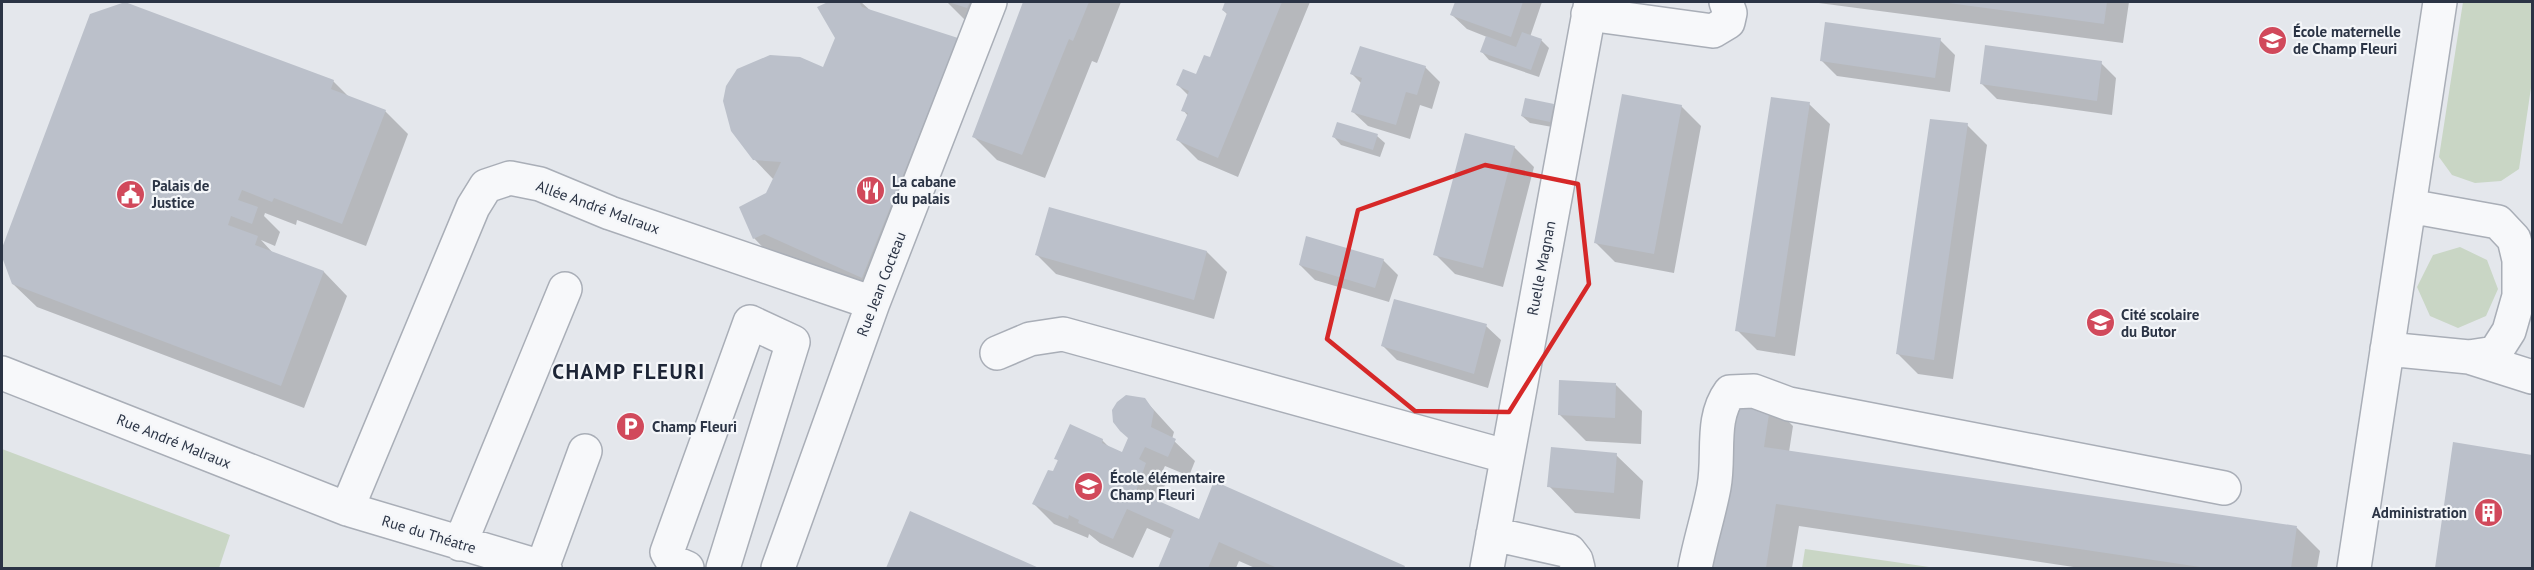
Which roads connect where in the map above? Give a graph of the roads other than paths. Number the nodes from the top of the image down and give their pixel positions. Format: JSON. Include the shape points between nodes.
{"nodes":[{"id":1,"x":990,"y":2,"type":"edge"},
{"id":2,"x":1726,"y":2,"type":"edge"},
{"id":3,"x":2440,"y":2,"type":"edge"},
{"id":4,"x":1589,"y":8,"type":"edge"},
{"id":5,"x":2409,"y":206,"type":"junction"},
{"id":6,"x":565,"y":289,"type":"dead end"},
{"id":7,"x":873,"y":303,"type":"junction"},
{"id":8,"x":2387,"y":349,"type":"junction"},
{"id":9,"x":997,"y":353,"type":"dead end"},
{"id":10,"x":2469,"y":357,"type":"junction"},
{"id":11,"x":2,"y":373,"type":"edge"},
{"id":12,"x":2532,"y":377,"type":"edge"},
{"id":13,"x":585,"y":451,"type":"dead end"},
{"id":14,"x":1505,"y":456,"type":"junction"},
{"id":15,"x":2224,"y":488,"type":"dead end"},
{"id":16,"x":347,"y":509,"type":"junction"},
{"id":17,"x":1493,"y":534,"type":"junction"},
{"id":18,"x":460,"y":544,"type":"junction"},
{"id":19,"x":544,"y":568,"type":"edge"},
{"id":20,"x":687,"y":568,"type":"edge"},
{"id":21,"x":723,"y":568,"type":"edge"},
{"id":22,"x":778,"y":568,"type":"edge"},
{"id":23,"x":1486,"y":568,"type":"edge"},
{"id":24,"x":1578,"y":568,"type":"edge"},
{"id":25,"x":1695,"y":568,"type":"edge"},
{"id":26,"x":2354,"y":568,"type":"edge"}],
"edges":[{"from":1,"to":7,"type":"street","name":"Rue Jean Cocteau"},
{"from":2,"to":4,"type":"street","via":[[1728,22],[1713,31]]},
{"from":3,"to":5,"type":"street"},
{"from":4,"to":14,"type":"street","name":"Ruelle Magnan"},
{"from":5,"to":8,"type":"street"},
{"from":5,"to":10,"type":"street","via":[[2498,222],[2514,239],[2519,260],[2519,296],[2509,332],[2495,352]]},
{"from":6,"to":18,"type":"street"},
{"from":7,"to":16,"type":"street","name":"Allée André Malraux","via":[[610,213],[540,184],[510,178],[486,186],[473,207]]},
{"from":7,"to":22,"type":"street","name":"Rue Jean Cocteau"},
{"from":8,"to":10,"type":"street"},
{"from":8,"to":26,"type":"street"},
{"from":9,"to":14,"type":"street","via":[[1030,339],[1063,334]]},
{"from":10,"to":12,"type":"street"},
{"from":11,"to":16,"type":"street","name":"Rue André Malraux"},
{"from":13,"to":19,"type":"street"},
{"from":14,"to":17,"type":"street","name":"Ruelle Magnan"},
{"from":15,"to":25,"type":"street","via":[[1789,404],[1754,390],[1730,392],[1718,418],[1714,484]]},
{"from":16,"to":18,"type":"street","name":"Rue du Théatre"},
{"from":17,"to":23,"type":"street","name":"Ruelle Magnan"},
{"from":17,"to":24,"type":"street","via":[[1569,551]]},
{"from":18,"to":19,"type":"street","name":"Rue du Théatre"},
{"from":20,"to":21,"type":"street","via":[[673,562],[667,552],[750,322],[793,342]]}]}
